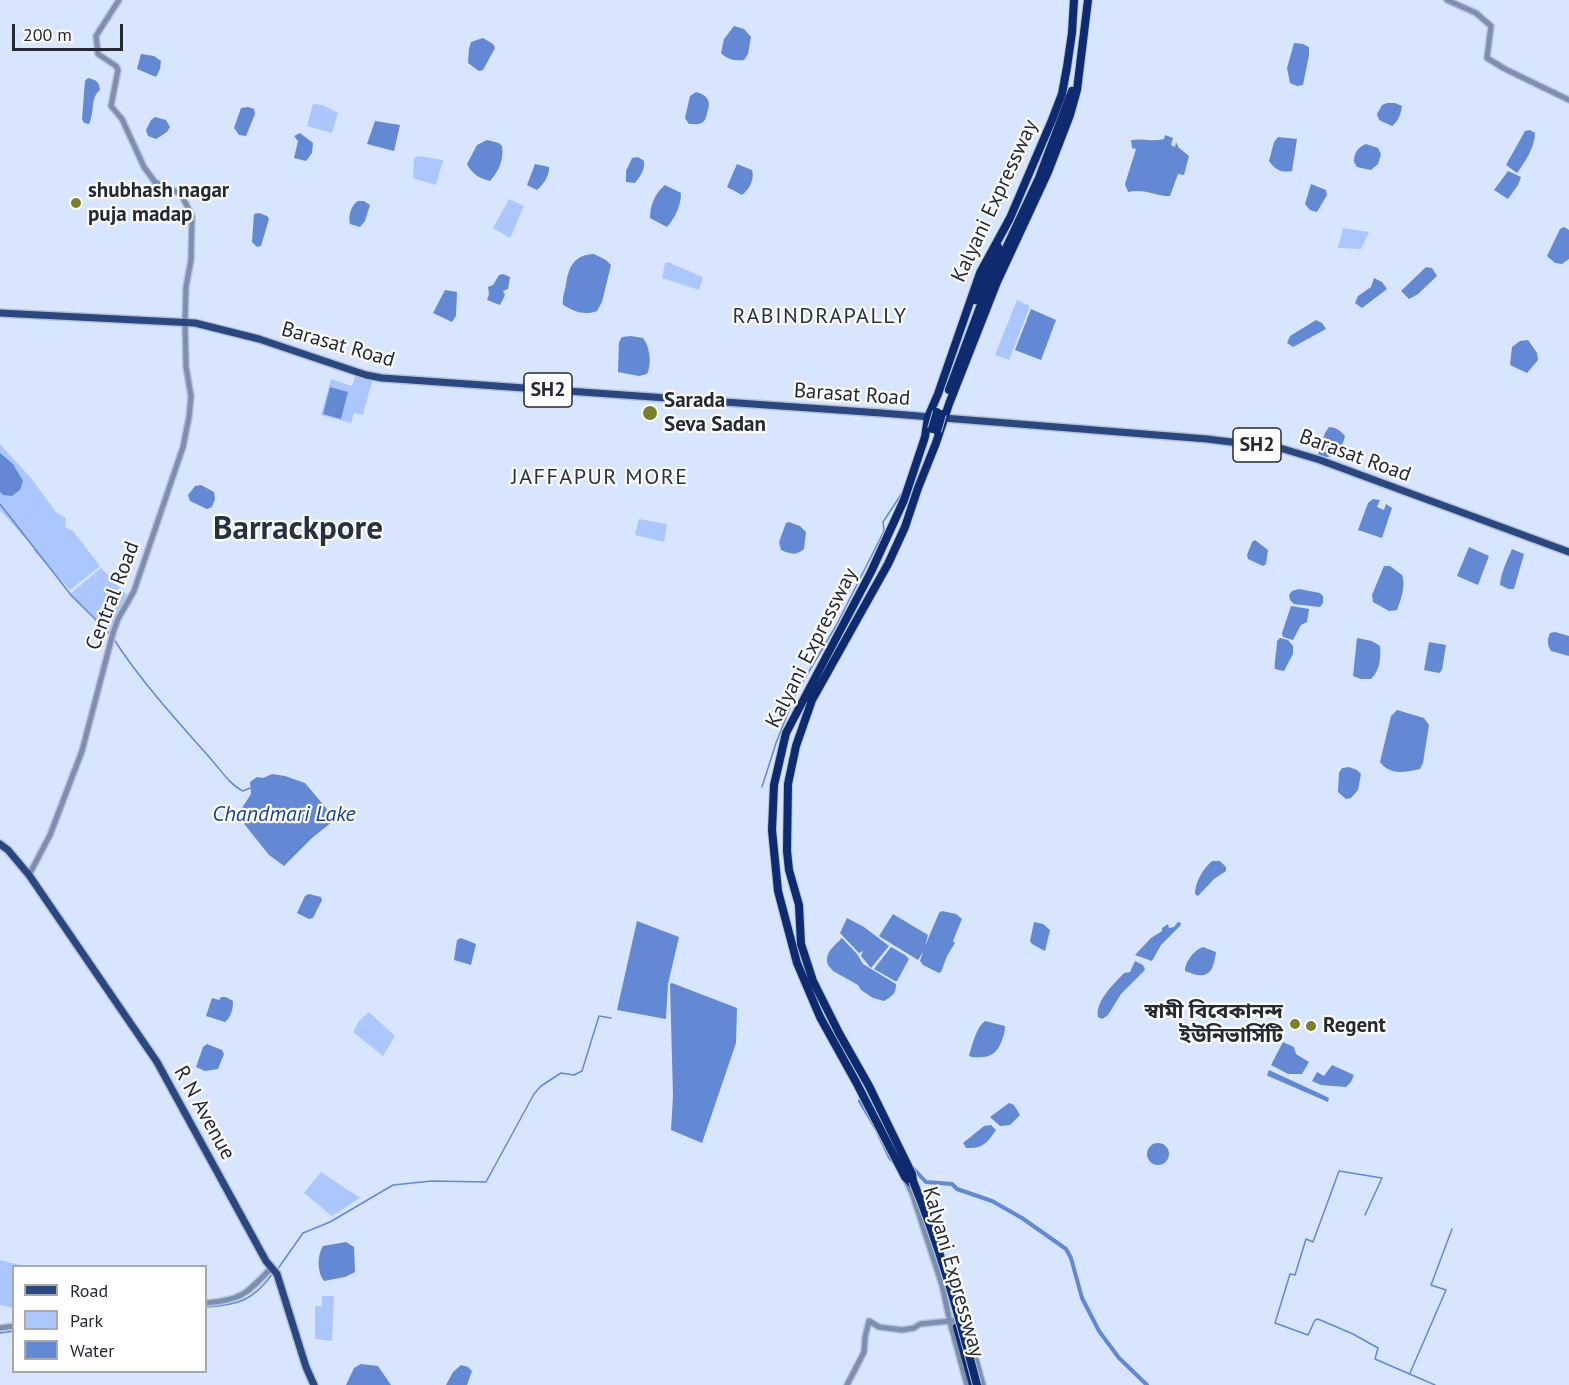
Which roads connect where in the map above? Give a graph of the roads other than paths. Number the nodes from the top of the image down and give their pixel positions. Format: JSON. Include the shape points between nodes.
{"nodes":[{"id":1,"x":119,"y":0,"type":"edge"},
{"id":2,"x":1076,"y":0,"type":"edge"},
{"id":3,"x":1086,"y":0,"type":"edge"},
{"id":4,"x":1446,"y":0,"type":"edge"},
{"id":5,"x":1568,"y":99,"type":"edge"},
{"id":6,"x":1002,"y":247,"type":"junction"},
{"id":7,"x":0,"y":313,"type":"edge"},
{"id":8,"x":184,"y":322,"type":"junction"},
{"id":9,"x":941,"y":415,"type":"junction"},
{"id":10,"x":928,"y":417,"type":"junction"},
{"id":11,"x":900,"y":524,"type":"junction"},
{"id":12,"x":1569,"y":552,"type":"edge"},
{"id":13,"x":852,"y":608,"type":"junction"},
{"id":14,"x":860,"y":614,"type":"junction"},
{"id":15,"x":0,"y":844,"type":"edge"},
{"id":16,"x":29,"y":875,"type":"junction"},
{"id":17,"x":901,"y":1161,"type":"junction"},
{"id":18,"x":910,"y":1179,"type":"junction"},
{"id":19,"x":273,"y":1271,"type":"junction"},
{"id":20,"x":207,"y":1303,"type":"edge"},
{"id":21,"x":965,"y":1319,"type":"junction"},
{"id":22,"x":952,"y":1321,"type":"junction"},
{"id":23,"x":314,"y":1385,"type":"edge"},
{"id":24,"x":847,"y":1385,"type":"edge"},
{"id":25,"x":967,"y":1385,"type":"edge"},
{"id":26,"x":975,"y":1385,"type":"edge"},
{"id":27,"x":983,"y":1385,"type":"edge"}],
"edges":[{"from":1,"to":8,"type":"street","name":"Central Road","via":[[96,36],[98,54],[118,70],[111,106],[122,119],[144,167],[155,182],[182,194],[191,211]]},
{"from":2,"to":6,"type":"highway","via":[[1074,48],[1065,94]]},
{"from":2,"to":10,"type":"highway","name":"Kalyani Expressway","via":[[1062,94],[1010,218],[980,273]]},
{"from":3,"to":6,"type":"highway","via":[[1072,95],[1039,178]]},
{"from":3,"to":9,"type":"highway","name":"Kalyani Expressway","via":[[1074,106]]},
{"from":4,"to":5,"type":"street","via":[[1476,13],[1491,26],[1487,58]]},
{"from":6,"to":9,"type":"highway","via":[[957,348]]},
{"from":7,"to":8,"type":"main road","name":"Barasat Road","number":"SH2"},
{"from":8,"to":10,"type":"main road","name":"Barasat Road","number":"SH2","via":[[259,339],[382,378]]},
{"from":8,"to":16,"type":"street","name":"Central Road","via":[[191,396],[181,458],[134,591],[113,633],[82,751],[50,834]]},
{"from":9,"to":10,"type":"main road","name":"Barasat Road","number":"SH2"},
{"from":9,"to":11,"type":"highway","bridge":true},
{"from":9,"to":12,"type":"main road","name":"Barasat Road","number":"SH2","via":[[1280,448]]},
{"from":9,"to":14,"type":"highway","via":[[905,527]]},
{"from":10,"to":13,"type":"highway","name":"Kalyani Expressway","via":[[904,500]]},
{"from":11,"to":13,"type":"highway","via":[[857,607]]},
{"from":11,"to":14,"type":"highway","via":[[858,609]]},
{"from":13,"to":17,"type":"highway","name":"Kalyani Expressway","via":[[786,733],[774,785],[772,830],[778,891],[797,963],[819,1017]]},
{"from":14,"to":17,"type":"highway","via":[[812,700],[796,746],[788,784],[787,851],[799,904],[801,944],[813,981],[869,1086]]},
{"from":15,"to":16,"type":"main road","name":"R N Avenue"},
{"from":16,"to":19,"type":"main road","name":"R N Avenue","via":[[157,1062]]},
{"from":17,"to":18,"type":"highway","name":"Kalyani Expressway"},
{"from":18,"to":21,"type":"street","name":"Kalyani Expressway","via":[[936,1232]]},
{"from":18,"to":22,"type":"street","name":"Kalyani Expressway"},
{"from":18,"to":26,"type":"highway","name":"Kalyani Expressway","bridge":true,"via":[[936,1250]]},
{"from":19,"to":20,"type":"street","via":[[239,1297]]},
{"from":19,"to":23,"type":"main road","name":"R N Avenue"},
{"from":21,"to":22,"type":"street"},
{"from":21,"to":27,"type":"street","name":"Kalyani Expressway"},
{"from":22,"to":24,"type":"street","via":[[902,1330],[879,1327],[869,1321],[864,1352]]},
{"from":22,"to":25,"type":"street","name":"Kalyani Expressway"}]}
